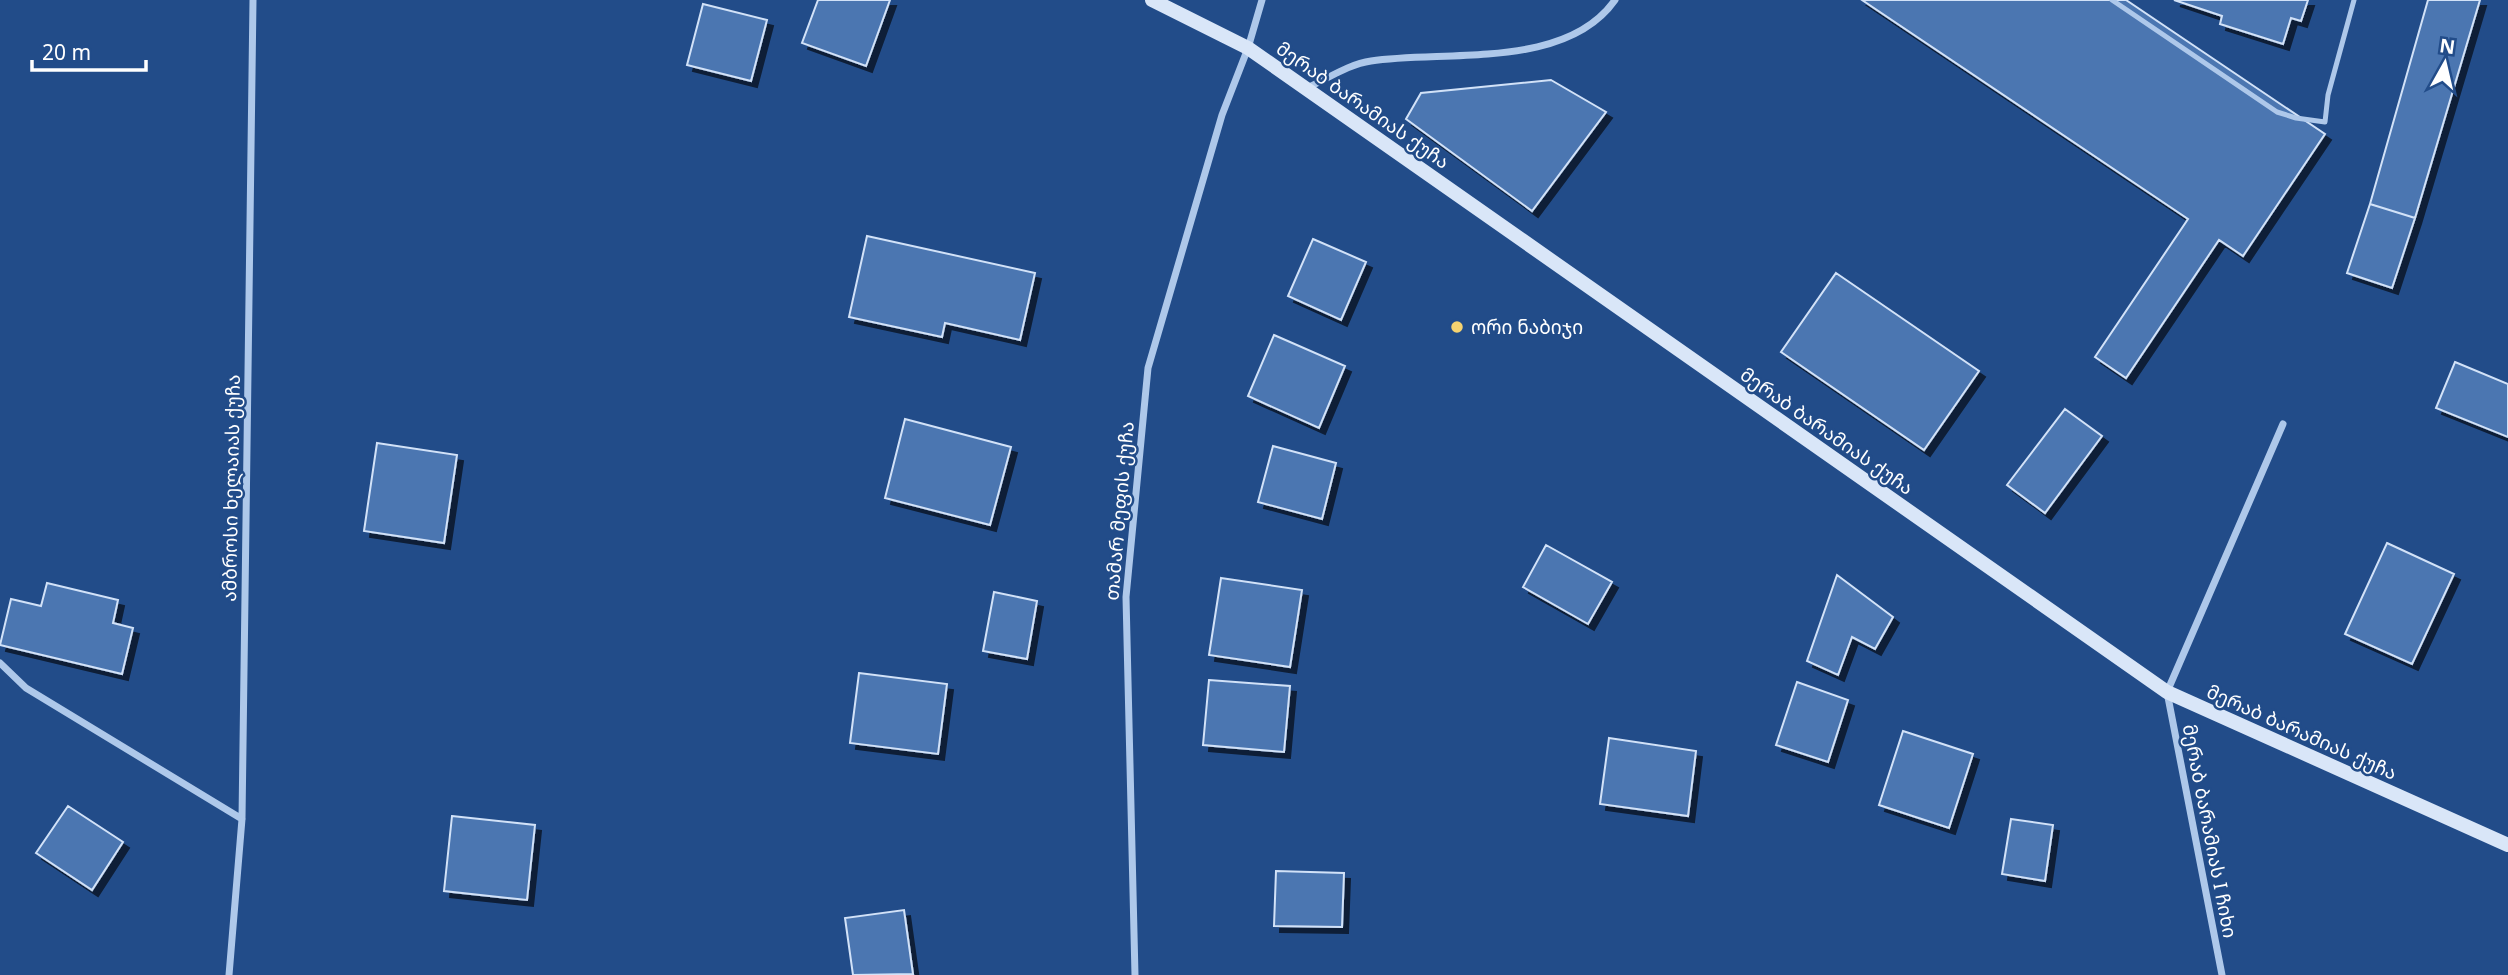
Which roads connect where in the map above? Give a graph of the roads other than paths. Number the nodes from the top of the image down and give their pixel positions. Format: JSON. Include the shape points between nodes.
{"nodes":[{"id":1,"x":253,"y":0,"type":"edge"},
{"id":2,"x":1152,"y":0,"type":"edge"},
{"id":3,"x":1262,"y":0,"type":"edge"},
{"id":4,"x":1615,"y":0,"type":"edge"},
{"id":5,"x":2112,"y":0,"type":"edge"},
{"id":6,"x":2354,"y":0,"type":"edge"},
{"id":7,"x":1248,"y":48,"type":"junction"},
{"id":8,"x":1306,"y":89,"type":"junction"},
{"id":9,"x":2283,"y":424,"type":"dead end"},
{"id":10,"x":0,"y":663,"type":"edge"},
{"id":11,"x":2167,"y":692,"type":"junction"},
{"id":12,"x":242,"y":819,"type":"junction"},
{"id":13,"x":2508,"y":845,"type":"edge"},
{"id":14,"x":229,"y":975,"type":"edge"},
{"id":15,"x":1135,"y":975,"type":"edge"},
{"id":16,"x":2222,"y":975,"type":"edge"}],
"edges":[{"from":1,"to":12,"type":"street","name":"ამბროსი ხელაიას ქუჩა"},
{"from":2,"to":7,"type":"main road","name":"მერაბ ბარამიას ქუჩა"},
{"from":3,"to":7,"type":"street","name":"თამარ მეფის ქუჩა"},
{"from":4,"to":8,"type":"street","via":[[1598,19],[1556,41],[1522,50],[1368,61]]},
{"from":5,"to":6,"type":"lane","via":[[2277,112],[2325,122]]},
{"from":7,"to":8,"type":"main road","name":"მერაბ ბარამიას ქუჩა"},
{"from":7,"to":15,"type":"street","name":"თამარ მეფის ქუჩა","via":[[1222,115],[1148,368],[1126,597]]},
{"from":8,"to":11,"type":"main road","name":"მერაბ ბარამიას ქუჩა"},
{"from":9,"to":11,"type":"street"},
{"from":10,"to":12,"type":"street","via":[[26,688]]},
{"from":11,"to":13,"type":"main road","name":"მერაბ ბარამიას ქუჩა"},
{"from":11,"to":16,"type":"street","name":"მერაბ ბარამიას I ჩიხი"},
{"from":12,"to":14,"type":"street","name":"ამბროსი ხელაიას ქუჩა"}]}
